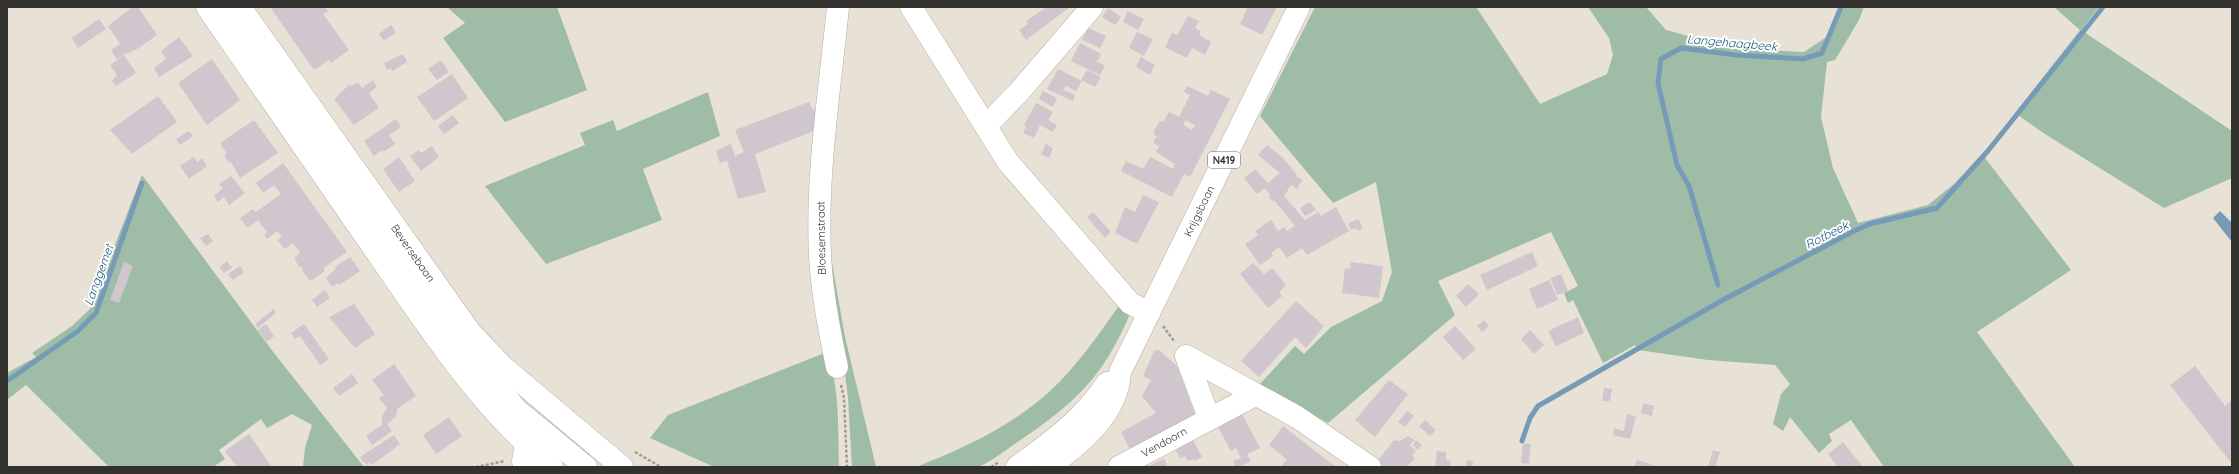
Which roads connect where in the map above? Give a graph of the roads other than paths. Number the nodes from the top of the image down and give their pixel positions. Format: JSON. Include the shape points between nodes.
{"nodes":[{"id":1,"x":207,"y":7,"type":"edge"},
{"id":2,"x":222,"y":7,"type":"edge"},
{"id":3,"x":240,"y":7,"type":"edge"},
{"id":4,"x":838,"y":7,"type":"edge"},
{"id":5,"x":911,"y":7,"type":"edge"},
{"id":6,"x":1092,"y":7,"type":"edge"},
{"id":7,"x":1298,"y":7,"type":"edge"},
{"id":8,"x":986,"y":126,"type":"junction"},
{"id":9,"x":1149,"y":313,"type":"junction"},
{"id":10,"x":837,"y":367,"type":"road end"},
{"id":11,"x":1120,"y":372,"type":"junction"},
{"id":12,"x":1255,"y":395,"type":"junction"},
{"id":13,"x":1209,"y":418,"type":"junction"},
{"id":14,"x":525,"y":458,"type":"edge"},
{"id":15,"x":552,"y":467,"type":"edge"},
{"id":16,"x":586,"y":467,"type":"edge"},
{"id":17,"x":622,"y":467,"type":"edge"},
{"id":18,"x":1017,"y":467,"type":"edge"},
{"id":19,"x":1049,"y":467,"type":"edge"},
{"id":20,"x":1119,"y":467,"type":"edge"},
{"id":21,"x":1370,"y":467,"type":"edge"}],
"edges":[{"from":1,"to":14,"type":"main road","via":[[422,317]]},
{"from":2,"to":16,"type":"main road","via":[[469,356],[518,411]]},
{"from":3,"to":17,"type":"main road","name":"Beversebaan","via":[[470,332],[503,367]]},
{"from":4,"to":10,"type":"main road","name":"Bloesemstraat","via":[[820,198],[820,256],[825,309]]},
{"from":5,"to":8,"type":"main road"},
{"from":6,"to":8,"type":"main road"},
{"from":7,"to":9,"type":"main road","name":"Krijgsbaan","number":"N419"},
{"from":8,"to":9,"type":"main road","via":[[1026,185],[1130,303]]},
{"from":9,"to":11,"type":"main road","name":"Krijgsbaan","number":"N419"},
{"from":11,"to":18,"type":"main road","name":"Krijgsbaan","number":"N419","via":[[1108,382],[1082,416]]},
{"from":11,"to":19,"type":"main road","name":"Krijgsbaan","number":"N419","via":[[1120,386],[1100,423],[1087,437]]},
{"from":12,"to":13,"type":"main road","name":"Vendoorn"},
{"from":12,"to":13,"type":"main road","via":[[1186,356]]},
{"from":12,"to":21,"type":"main road","via":[[1297,417]]},
{"from":13,"to":20,"type":"main road","name":"Vendoorn"},
{"from":14,"to":15,"type":"main road"}]}
